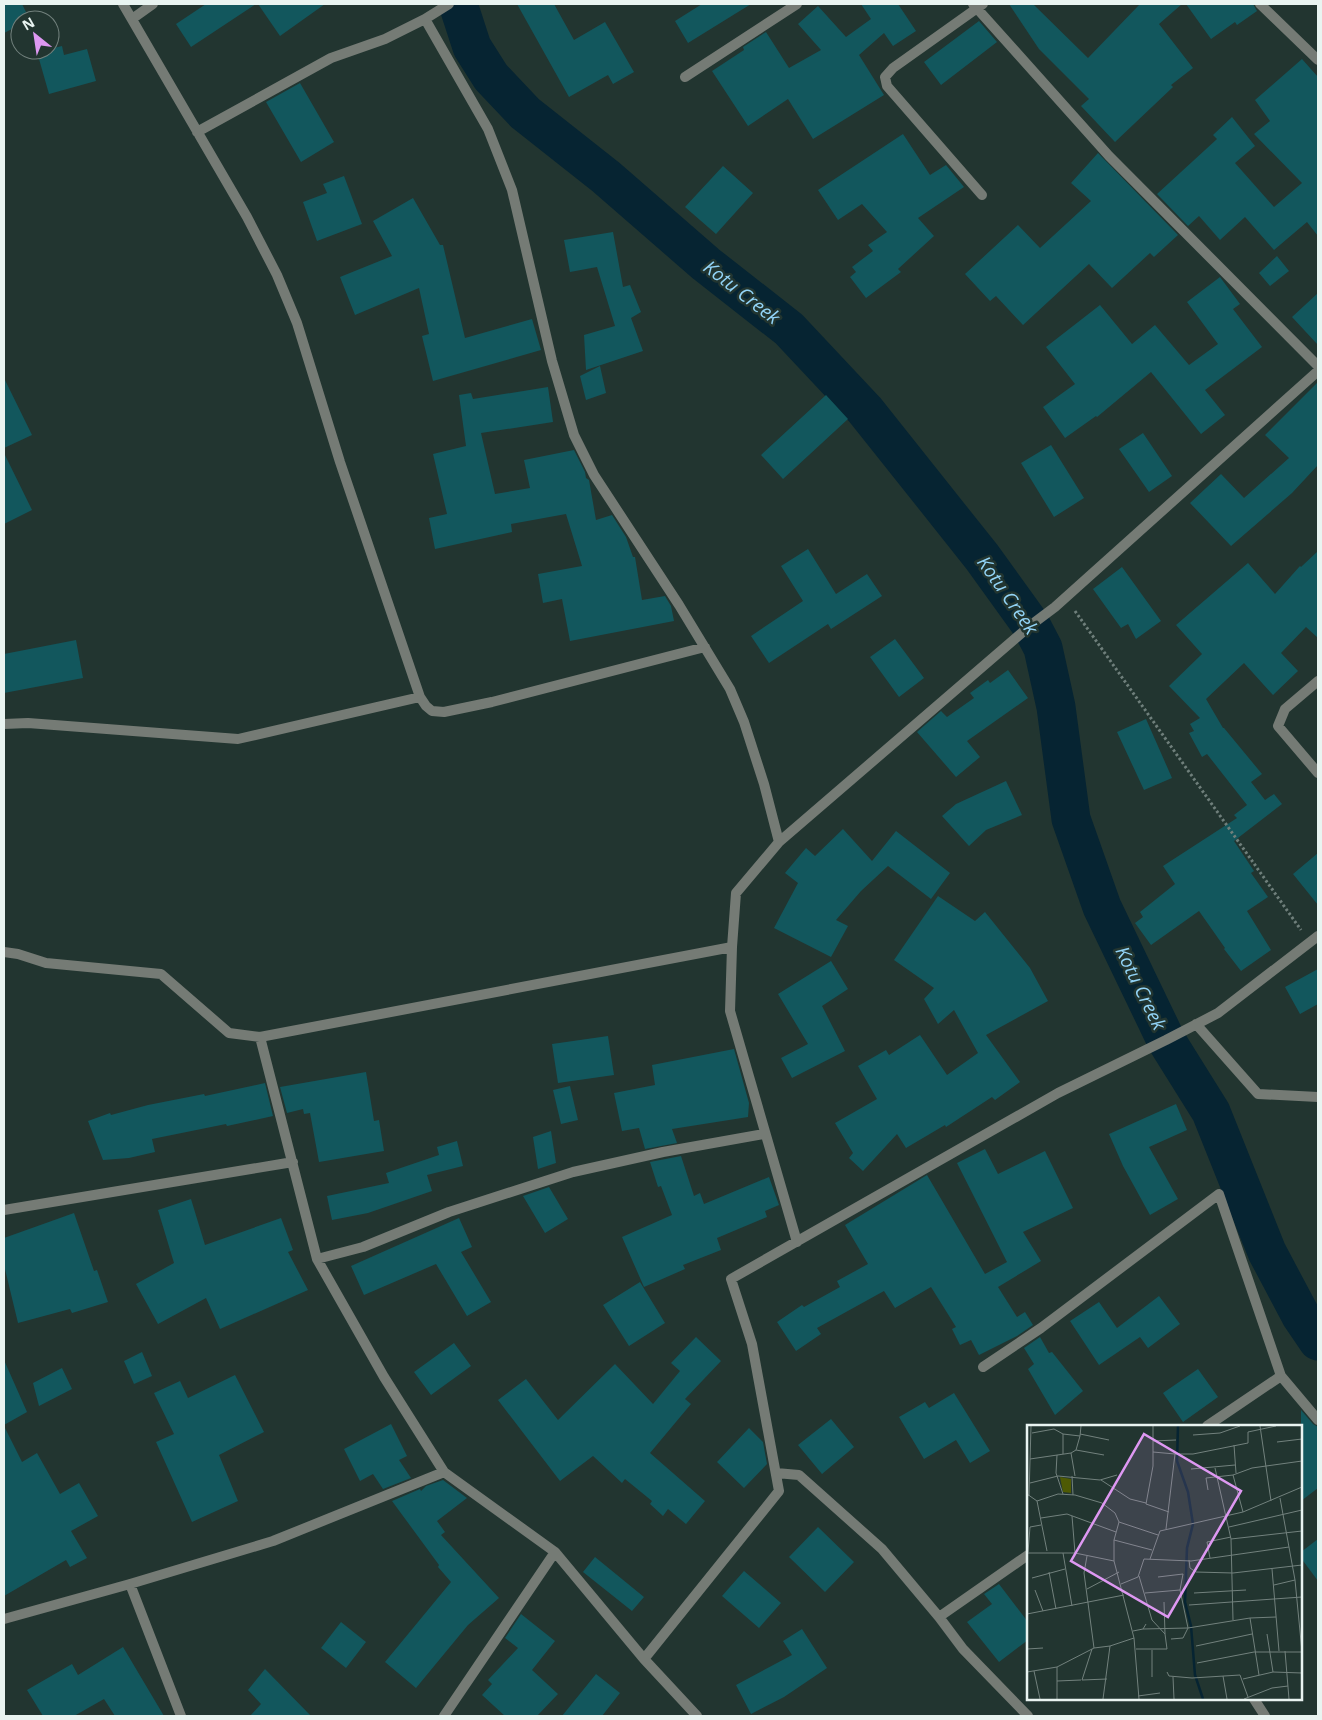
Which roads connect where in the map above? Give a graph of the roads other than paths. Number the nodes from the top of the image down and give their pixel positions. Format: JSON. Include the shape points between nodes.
{"nodes":[{"id":1,"x":123,"y":4,"type":"edge"},
{"id":2,"x":153,"y":4,"type":"edge"},
{"id":3,"x":448,"y":4,"type":"edge"},
{"id":4,"x":797,"y":4,"type":"edge"},
{"id":5,"x":1260,"y":4,"type":"edge"},
{"id":6,"x":978,"y":5,"type":"edge"},
{"id":7,"x":132,"y":19,"type":"junction"},
{"id":8,"x":425,"y":19,"type":"junction"},
{"id":9,"x":1318,"y":60,"type":"edge"},
{"id":10,"x":685,"y":78,"type":"dead end"},
{"id":11,"x":197,"y":132,"type":"junction"},
{"id":12,"x":982,"y":196,"type":"dead end"},
{"id":13,"x":1318,"y":366,"type":"edge"},
{"id":14,"x":1318,"y":371,"type":"edge"},
{"id":15,"x":705,"y":647,"type":"junction"},
{"id":16,"x":1318,"y":681,"type":"edge"},
{"id":17,"x":420,"y":697,"type":"junction"},
{"id":18,"x":4,"y":724,"type":"edge"},
{"id":19,"x":1318,"y":773,"type":"edge"},
{"id":20,"x":778,"y":842,"type":"junction"},
{"id":21,"x":1314,"y":939,"type":"edge"},
{"id":22,"x":732,"y":947,"type":"junction"},
{"id":23,"x":4,"y":952,"type":"edge"},
{"id":24,"x":1196,"y":1024,"type":"junction"},
{"id":25,"x":260,"y":1037,"type":"junction"},
{"id":26,"x":1318,"y":1097,"type":"edge"},
{"id":27,"x":764,"y":1134,"type":"junction"},
{"id":28,"x":293,"y":1162,"type":"junction"},
{"id":29,"x":4,"y":1210,"type":"edge"},
{"id":30,"x":797,"y":1242,"type":"junction"},
{"id":31,"x":317,"y":1259,"type":"junction"},
{"id":32,"x":983,"y":1367,"type":"dead end"},
{"id":33,"x":1280,"y":1376,"type":"junction"},
{"id":34,"x":1318,"y":1420,"type":"edge"},
{"id":35,"x":1208,"y":1425,"type":"edge"},
{"id":36,"x":444,"y":1472,"type":"junction"},
{"id":37,"x":776,"y":1472,"type":"junction"},
{"id":38,"x":555,"y":1552,"type":"junction"},
{"id":39,"x":1027,"y":1556,"type":"edge"},
{"id":40,"x":130,"y":1584,"type":"junction"},
{"id":41,"x":939,"y":1617,"type":"junction"},
{"id":42,"x":4,"y":1619,"type":"edge"},
{"id":43,"x":644,"y":1659,"type":"junction"},
{"id":44,"x":1255,"y":1700,"type":"edge"},
{"id":45,"x":181,"y":1716,"type":"edge"},
{"id":46,"x":444,"y":1716,"type":"edge"},
{"id":47,"x":697,"y":1716,"type":"edge"},
{"id":48,"x":1028,"y":1716,"type":"edge"},
{"id":49,"x":1265,"y":1716,"type":"edge"}],
"edges":[{"from":1,"to":7,"type":"street"},
{"from":2,"to":7,"type":"street"},
{"from":3,"to":8,"type":"street"},
{"from":4,"to":10,"type":"street"},
{"from":5,"to":9,"type":"street"},
{"from":6,"to":12,"type":"street","via":[[885,77],[888,86]]},
{"from":6,"to":13,"type":"street","via":[[1109,156]]},
{"from":7,"to":11,"type":"street"},
{"from":8,"to":11,"type":"street","via":[[385,39],[331,58]]},
{"from":8,"to":15,"type":"street","via":[[488,129],[512,190],[552,361],[574,435],[594,474]]},
{"from":11,"to":17,"type":"street","via":[[247,217],[297,323],[340,462]]},
{"from":14,"to":20,"type":"street","via":[[1066,598]]},
{"from":15,"to":17,"type":"street","via":[[444,712],[432,711]]},
{"from":15,"to":20,"type":"street","via":[[730,689],[744,722]]},
{"from":16,"to":19,"type":"street","via":[[1285,709],[1278,726]]},
{"from":17,"to":18,"type":"street","via":[[238,738]]},
{"from":20,"to":22,"type":"street","via":[[736,893]]},
{"from":21,"to":24,"type":"street","via":[[1218,1013]]},
{"from":22,"to":25,"type":"street"},
{"from":22,"to":27,"type":"street","via":[[730,1011]]},
{"from":23,"to":25,"type":"street","via":[[46,963],[161,974],[229,1033]]},
{"from":24,"to":26,"type":"street","via":[[1258,1094]]},
{"from":24,"to":30,"type":"street","via":[[1058,1093]]},
{"from":25,"to":28,"type":"street"},
{"from":27,"to":30,"type":"street"},
{"from":27,"to":31,"type":"street","via":[[573,1172],[449,1212],[363,1247]]},
{"from":28,"to":29,"type":"street"},
{"from":28,"to":31,"type":"street"},
{"from":30,"to":37,"type":"street","via":[[731,1279],[752,1344]]},
{"from":31,"to":36,"type":"street","via":[[384,1377]]},
{"from":32,"to":33,"type":"street","via":[[1041,1328],[1218,1194]]},
{"from":33,"to":34,"type":"street"},
{"from":33,"to":35,"type":"street"},
{"from":36,"to":38,"type":"street"},
{"from":36,"to":40,"type":"street","via":[[273,1541]]},
{"from":37,"to":41,"type":"street","via":[[798,1475],[806,1481],[882,1549]]},
{"from":37,"to":43,"type":"street","via":[[779,1491]]},
{"from":38,"to":43,"type":"street"},
{"from":38,"to":46,"type":"street"},
{"from":39,"to":41,"type":"street"},
{"from":40,"to":42,"type":"street"},
{"from":40,"to":45,"type":"street"},
{"from":41,"to":48,"type":"street","via":[[963,1649]]},
{"from":43,"to":47,"type":"street"},
{"from":44,"to":49,"type":"street"}]}
